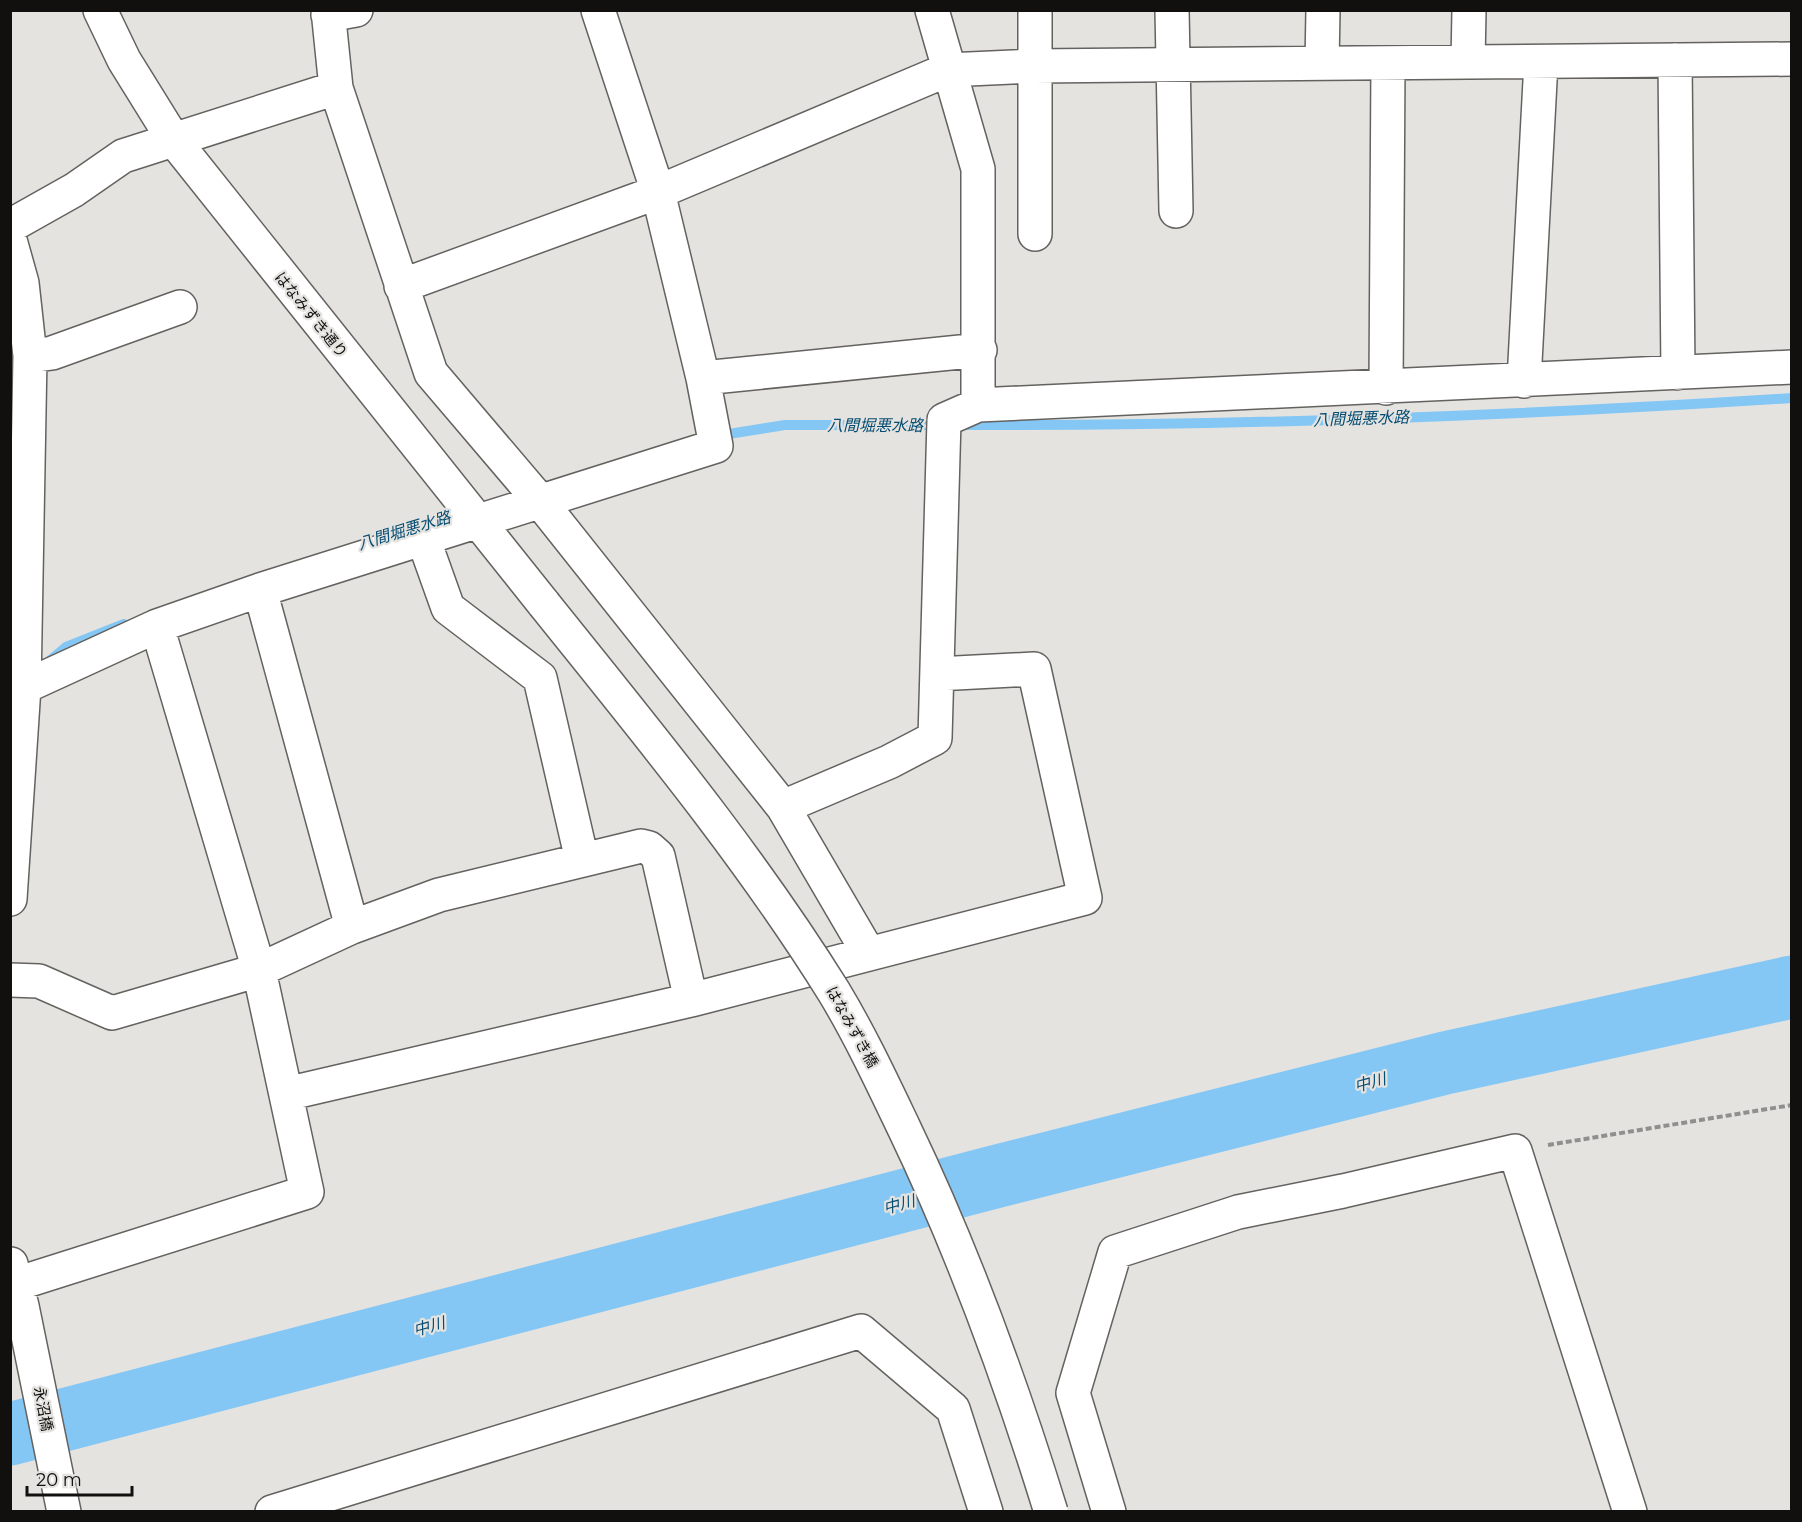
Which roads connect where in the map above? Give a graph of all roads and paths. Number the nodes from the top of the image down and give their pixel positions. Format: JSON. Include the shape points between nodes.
{"nodes":[{"id":1,"x":100,"y":10,"type":"edge"},
{"id":2,"x":598,"y":10,"type":"edge"},
{"id":3,"x":932,"y":10,"type":"edge"},
{"id":4,"x":1035,"y":10,"type":"edge"},
{"id":5,"x":1172,"y":10,"type":"edge"},
{"id":6,"x":1323,"y":10,"type":"edge"},
{"id":7,"x":1469,"y":10,"type":"edge"},
{"id":8,"x":337,"y":12,"type":"edge"},
{"id":9,"x":1791,"y":59,"type":"edge"},
{"id":10,"x":1675,"y":60,"type":"junction"},
{"id":11,"x":1468,"y":62,"type":"junction"},
{"id":12,"x":1541,"y":62,"type":"junction"},
{"id":13,"x":1322,"y":63,"type":"junction"},
{"id":14,"x":1388,"y":63,"type":"junction"},
{"id":15,"x":1172,"y":65,"type":"junction"},
{"id":16,"x":1034,"y":66,"type":"junction"},
{"id":17,"x":948,"y":70,"type":"junction"},
{"id":18,"x":336,"y":88,"type":"junction"},
{"id":19,"x":173,"y":139,"type":"junction"},
{"id":20,"x":658,"y":192,"type":"junction"},
{"id":21,"x":1176,"y":211,"type":"dead end"},
{"id":22,"x":10,"y":226,"type":"edge"},
{"id":23,"x":1035,"y":234,"type":"dead end"},
{"id":24,"x":10,"y":240,"type":"edge"},
{"id":25,"x":401,"y":286,"type":"junction"},
{"id":26,"x":180,"y":307,"type":"dead end"},
{"id":27,"x":980,"y":350,"type":"junction"},
{"id":28,"x":30,"y":356,"type":"junction"},
{"id":29,"x":1791,"y":367,"type":"edge"},
{"id":30,"x":1678,"y":373,"type":"junction"},
{"id":31,"x":703,"y":378,"type":"junction"},
{"id":32,"x":1524,"y":381,"type":"junction"},
{"id":33,"x":1386,"y":388,"type":"junction"},
{"id":34,"x":978,"y":405,"type":"junction"},
{"id":35,"x":530,"y":490,"type":"junction"},
{"id":36,"x":471,"y":514,"type":"junction"},
{"id":37,"x":423,"y":538,"type":"junction"},
{"id":38,"x":260,"y":590,"type":"junction"},
{"id":39,"x":544,"y":604,"type":"joint"},
{"id":40,"x":157,"y":626,"type":"junction"},
{"id":41,"x":936,"y":674,"type":"junction"},
{"id":42,"x":19,"y":679,"type":"edge"},
{"id":43,"x":783,"y":807,"type":"junction"},
{"id":44,"x":582,"y":860,"type":"junction"},
{"id":45,"x":10,"y":899,"type":"edge"},
{"id":46,"x":352,"y":927,"type":"junction"},
{"id":47,"x":869,"y":954,"type":"junction"},
{"id":48,"x":259,"y":970,"type":"junction"},
{"id":49,"x":10,"y":980,"type":"edge"},
{"id":50,"x":691,"y":1000,"type":"junction"},
{"id":51,"x":286,"y":1094,"type":"junction"},
{"id":52,"x":1791,"y":1105,"type":"edge"},
{"id":53,"x":1515,"y":1151,"type":"junction"},
{"id":54,"x":15,"y":1285,"type":"edge"},
{"id":55,"x":64,"y":1512,"type":"edge"},
{"id":56,"x":272,"y":1512,"type":"edge"},
{"id":57,"x":986,"y":1512,"type":"edge"},
{"id":58,"x":1051,"y":1512,"type":"edge"},
{"id":59,"x":1109,"y":1512,"type":"edge"},
{"id":60,"x":1630,"y":1512,"type":"edge"}],
"edges":[{"from":1,"to":19,"type":"street","name":"はなみずき通り","via":[[124,60]]},
{"from":2,"to":20,"type":"street"},
{"from":3,"to":17,"type":"street"},
{"from":4,"to":16,"type":"street"},
{"from":5,"to":15,"type":"street"},
{"from":6,"to":13,"type":"street"},
{"from":7,"to":11,"type":"street"},
{"from":8,"to":18,"type":"street"},
{"from":9,"to":10,"type":"street"},
{"from":10,"to":12,"type":"street"},
{"from":10,"to":30,"type":"street"},
{"from":11,"to":12,"type":"street"},
{"from":11,"to":14,"type":"street"},
{"from":12,"to":32,"type":"street"},
{"from":13,"to":14,"type":"street"},
{"from":13,"to":15,"type":"street"},
{"from":14,"to":33,"type":"street"},
{"from":15,"to":16,"type":"street"},
{"from":15,"to":21,"type":"street"},
{"from":16,"to":17,"type":"street"},
{"from":16,"to":23,"type":"street"},
{"from":17,"to":20,"type":"street"},
{"from":17,"to":27,"type":"street","via":[[978,169]]},
{"from":18,"to":19,"type":"street"},
{"from":18,"to":25,"type":"street"},
{"from":19,"to":22,"type":"street","via":[[123,156],[74,190]]},
{"from":19,"to":36,"type":"street","name":"はなみずき通り"},
{"from":20,"to":25,"type":"street"},
{"from":20,"to":31,"type":"street"},
{"from":24,"to":28,"type":"street","via":[[22,283]]},
{"from":25,"to":35,"type":"street","via":[[431,373]]},
{"from":26,"to":28,"type":"street","via":[[52,354]]},
{"from":27,"to":31,"type":"street"},
{"from":27,"to":34,"type":"street"},
{"from":28,"to":42,"type":"street"},
{"from":29,"to":30,"type":"street"},
{"from":30,"to":32,"type":"street"},
{"from":31,"to":35,"type":"street","via":[[716,446]]},
{"from":32,"to":33,"type":"street"},
{"from":33,"to":34,"type":"street"},
{"from":34,"to":41,"type":"street","via":[[944,420]]},
{"from":35,"to":36,"type":"street"},
{"from":35,"to":43,"type":"street"},
{"from":36,"to":37,"type":"street"},
{"from":36,"to":39,"type":"street","name":"はなみずき通り"},
{"from":37,"to":38,"type":"street"},
{"from":37,"to":44,"type":"street","via":[[448,608],[540,678]]},
{"from":38,"to":40,"type":"street"},
{"from":38,"to":46,"type":"street"},
{"from":39,"to":58,"type":"street","name":"はなみずき橋","bridge":true,"via":[[708,809],[835,994],[884,1085],[971,1277],[1019,1408]]},
{"from":40,"to":42,"type":"street"},
{"from":40,"to":48,"type":"street"},
{"from":41,"to":43,"type":"street","via":[[935,738]]},
{"from":41,"to":47,"type":"street","via":[[1034,669],[1085,898]]},
{"from":42,"to":45,"type":"street"},
{"from":43,"to":47,"type":"street"},
{"from":44,"to":46,"type":"street","via":[[439,895]]},
{"from":44,"to":50,"type":"street","via":[[641,846],[658,856]]},
{"from":46,"to":48,"type":"street"},
{"from":47,"to":50,"type":"street"},
{"from":48,"to":49,"type":"street","via":[[112,1013],[39,981]]},
{"from":48,"to":51,"type":"street"},
{"from":50,"to":51,"type":"street"},
{"from":51,"to":54,"type":"street","via":[[307,1192]]},
{"from":52,"to":53,"type":"path"},
{"from":53,"to":59,"type":"street","via":[[1238,1212],[1115,1251],[1073,1393]]},
{"from":53,"to":60,"type":"street"},
{"from":54,"to":55,"type":"street","name":"永沼橋"},
{"from":56,"to":57,"type":"street","via":[[861,1331],[953,1409]]}]}
